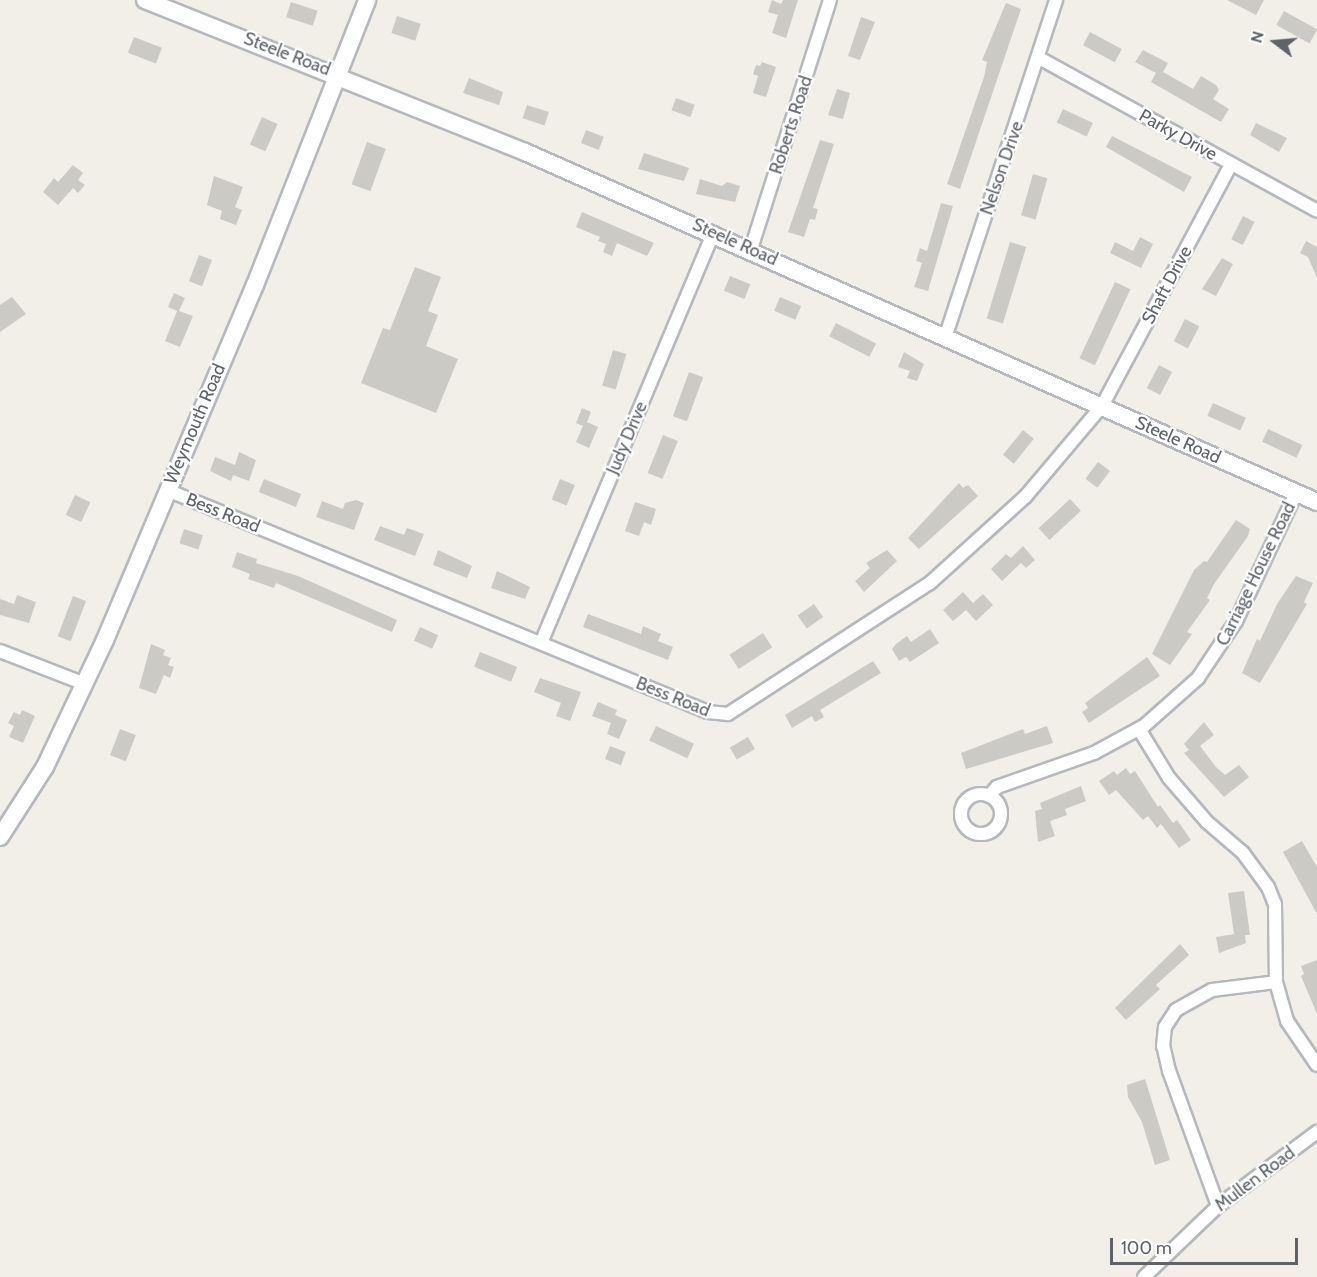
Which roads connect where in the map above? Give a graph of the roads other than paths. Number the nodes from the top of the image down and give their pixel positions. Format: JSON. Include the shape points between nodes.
{"nodes":[{"id":1,"x":145,"y":0,"type":"edge"},
{"id":2,"x":367,"y":0,"type":"edge"},
{"id":3,"x":830,"y":0,"type":"edge"},
{"id":4,"x":1056,"y":0,"type":"edge"},
{"id":5,"x":1039,"y":58,"type":"junction"},
{"id":6,"x":339,"y":74,"type":"junction"},
{"id":7,"x":1230,"y":164,"type":"junction"},
{"id":8,"x":1317,"y":212,"type":"edge"},
{"id":9,"x":713,"y":233,"type":"junction"},
{"id":10,"x":751,"y":249,"type":"junction"},
{"id":11,"x":946,"y":335,"type":"junction"},
{"id":12,"x":1102,"y":406,"type":"junction"},
{"id":13,"x":167,"y":490,"type":"junction"},
{"id":14,"x":1296,"y":493,"type":"junction"},
{"id":15,"x":1317,"y":502,"type":"edge"},
{"id":16,"x":541,"y":643,"type":"junction"},
{"id":17,"x":0,"y":651,"type":"edge"},
{"id":18,"x":85,"y":684,"type":"junction"},
{"id":19,"x":1139,"y":729,"type":"junction"},
{"id":20,"x":989,"y":796,"type":"dead end"},
{"id":21,"x":0,"y":837,"type":"edge"},
{"id":22,"x":1276,"y":982,"type":"junction"},
{"id":23,"x":1317,"y":1065,"type":"edge"},
{"id":24,"x":1317,"y":1132,"type":"edge"},
{"id":25,"x":1218,"y":1206,"type":"junction"},
{"id":26,"x":1144,"y":1277,"type":"edge"}],
"edges":[{"from":1,"to":6,"type":"street","name":"Steele Road"},
{"from":2,"to":6,"type":"street","name":"Weymouth Road"},
{"from":3,"to":10,"type":"street","name":"Roberts Road"},
{"from":4,"to":5,"type":"street","name":"Nelson Drive"},
{"from":5,"to":7,"type":"street","name":"Parky Drive"},
{"from":5,"to":11,"type":"street","name":"Nelson Drive"},
{"from":6,"to":9,"type":"street","name":"Steele Road"},
{"from":6,"to":13,"type":"street","name":"Weymouth Road"},
{"from":7,"to":8,"type":"street","name":"Parky Drive"},
{"from":7,"to":12,"type":"street","name":"Shaft Drive"},
{"from":9,"to":10,"type":"street","name":"Steele Road"},
{"from":9,"to":16,"type":"street","name":"Judy Drive"},
{"from":10,"to":11,"type":"street","name":"Steele Road"},
{"from":11,"to":12,"type":"street","name":"Steele Road"},
{"from":12,"to":14,"type":"street","name":"Steele Road"},
{"from":12,"to":16,"type":"street","name":"Bess Road","via":[[1025,497],[930,583],[728,714],[708,712]]},
{"from":13,"to":16,"type":"street","name":"Bess Road"},
{"from":13,"to":18,"type":"street","name":"Weymouth Road"},
{"from":14,"to":15,"type":"street","name":"Steele Road"},
{"from":14,"to":19,"type":"street","name":"Carriage House Road","via":[[1216,656],[1190,686]]},
{"from":17,"to":18,"type":"street"},
{"from":18,"to":21,"type":"street","name":"Weymouth Road","via":[[45,767]]},
{"from":19,"to":20,"type":"street","name":"Carriage House Road","via":[[1094,753],[997,787]]},
{"from":19,"to":22,"type":"street","via":[[1184,796],[1243,853],[1268,887],[1275,904]]},
{"from":22,"to":23,"type":"street","via":[[1287,1021]]},
{"from":22,"to":25,"type":"street","via":[[1212,990],[1176,1010],[1166,1027],[1163,1046],[1169,1071]]},
{"from":24,"to":25,"type":"street","name":"Mullen Road"},
{"from":25,"to":26,"type":"street","name":"Mullen Road"}]}
